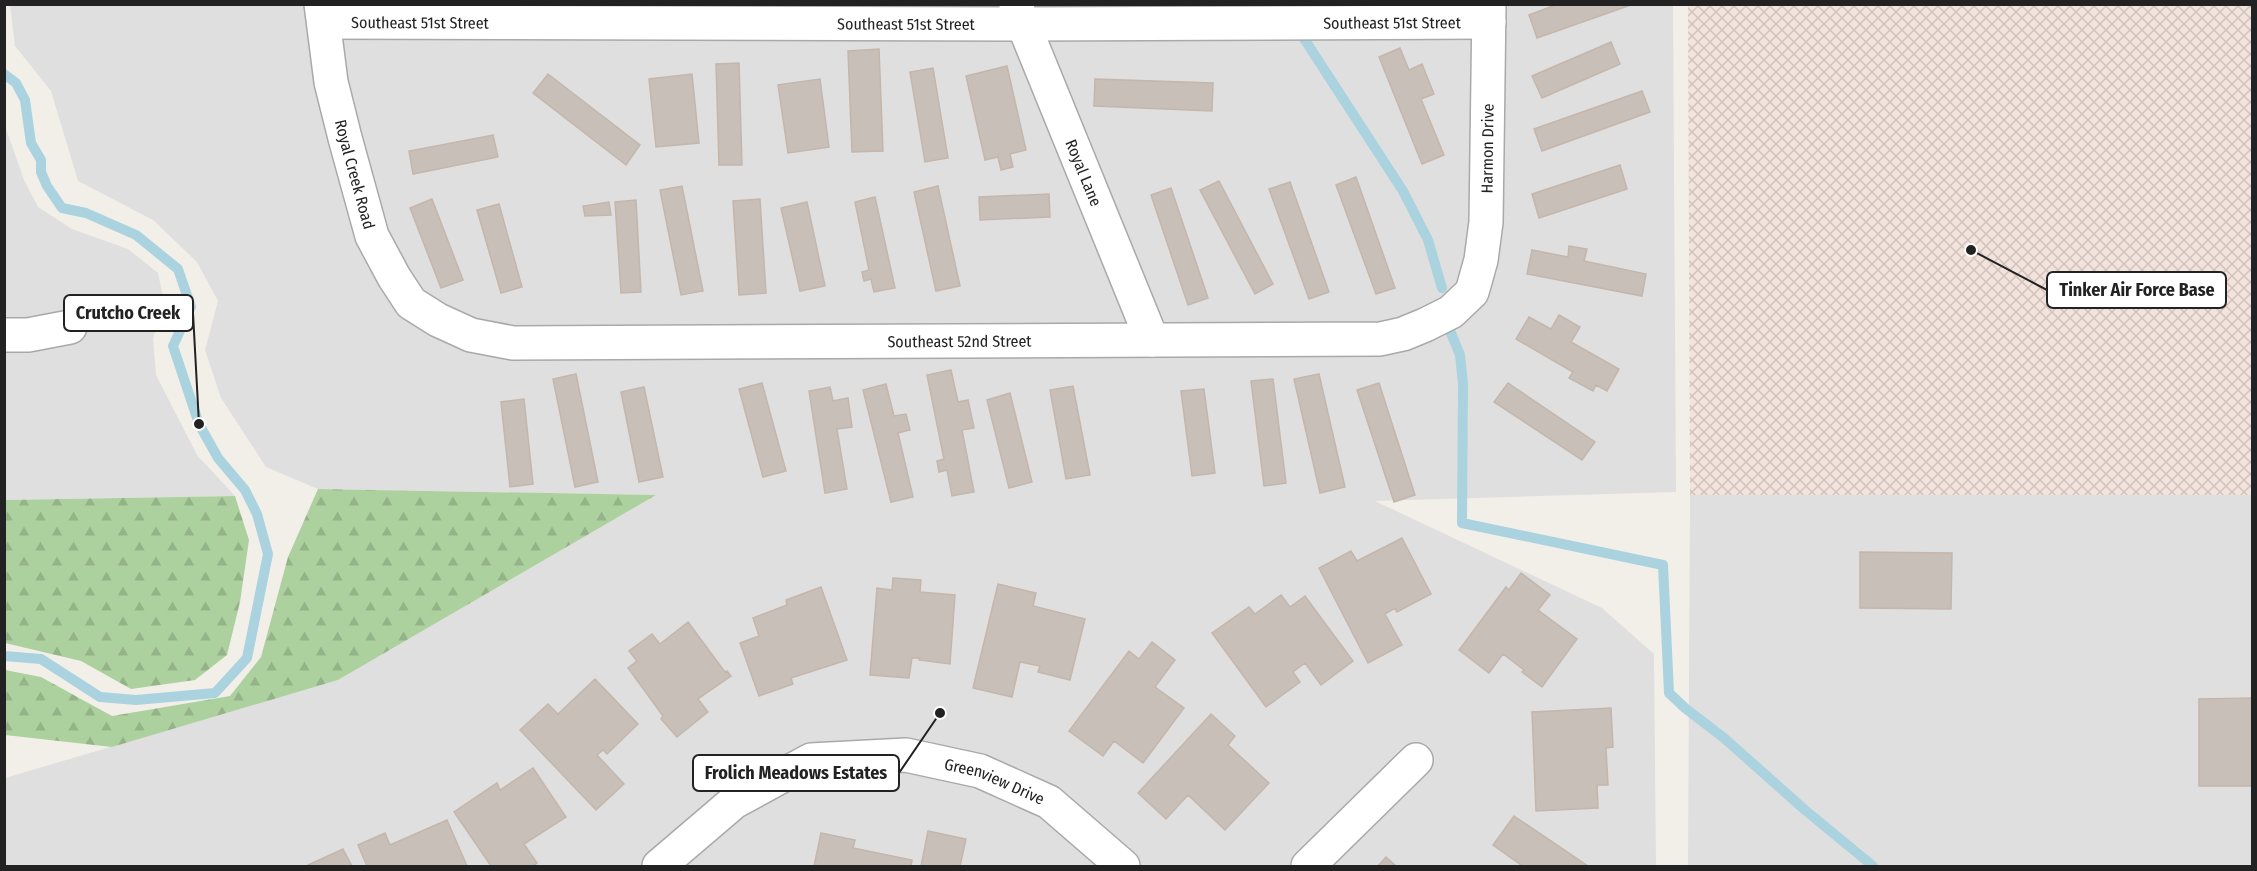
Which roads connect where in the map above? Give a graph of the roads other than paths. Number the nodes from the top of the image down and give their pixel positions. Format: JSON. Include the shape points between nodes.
{"nodes":[{"id":1,"x":323,"y":13,"type":"edge"},
{"id":2,"x":1489,"y":13,"type":"edge"},
{"id":3,"x":1019,"y":14,"type":"edge"},
{"id":4,"x":1472,"y":292,"type":"joint"},
{"id":5,"x":438,"y":320,"type":"joint"},
{"id":6,"x":70,"y":327,"type":"dead end"},
{"id":7,"x":4,"y":335,"type":"edge"},
{"id":8,"x":1152,"y":340,"type":"junction"},
{"id":9,"x":1416,"y":760,"type":"dead end"},
{"id":10,"x":659,"y":867,"type":"edge"},
{"id":11,"x":1123,"y":867,"type":"edge"},
{"id":12,"x":1308,"y":867,"type":"edge"}],
"edges":[{"from":1,"to":3,"type":"street","name":"Southeast 51st Street"},
{"from":1,"to":5,"type":"street","name":"Royal Creek Road","via":[[331,82],[372,236],[411,303]]},
{"from":2,"to":3,"type":"street","name":"Southeast 51st Street"},
{"from":2,"to":4,"type":"street","name":"Harmon Drive","via":[[1486,222]]},
{"from":3,"to":8,"type":"street","name":"Royal Lane"},
{"from":4,"to":8,"type":"street","name":"Southeast 52nd Street","via":[[1451,312],[1434,321],[1380,339]]},
{"from":5,"to":8,"type":"street","name":"Southeast 52nd Street","via":[[471,335],[513,343]]},
{"from":6,"to":7,"type":"street"},
{"from":9,"to":12,"type":"street"},
{"from":10,"to":11,"type":"street","name":"Greenview Drive","via":[[734,802],[811,760],[906,755],[980,771],[1049,802]]}]}
